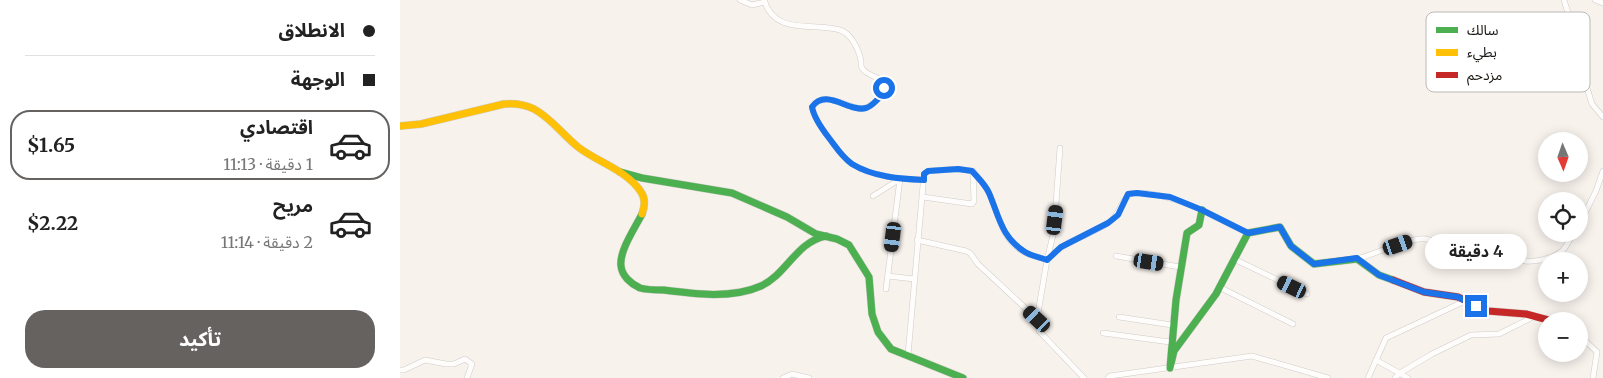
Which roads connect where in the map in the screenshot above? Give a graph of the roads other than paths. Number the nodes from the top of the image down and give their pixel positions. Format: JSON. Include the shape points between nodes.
{"nodes":[{"id":1,"x":740,"y":0,"type":"edge"},
{"id":2,"x":1564,"y":0,"type":"edge"},
{"id":3,"x":1595,"y":0,"type":"edge"},
{"id":4,"x":764,"y":1,"type":"edge"},
{"id":5,"x":1603,"y":3,"type":"edge"},
{"id":6,"x":1568,"y":12,"type":"edge"},
{"id":7,"x":1588,"y":92,"type":"edge"},
{"id":8,"x":1603,"y":117,"type":"edge"},
{"id":9,"x":400,"y":126,"type":"edge"},
{"id":10,"x":1060,"y":148,"type":"dead end"},
{"id":11,"x":616,"y":171,"type":"junction"},
{"id":12,"x":972,"y":171,"type":"junction"},
{"id":13,"x":1603,"y":171,"type":"edge"},
{"id":14,"x":900,"y":179,"type":"junction"},
{"id":15,"x":924,"y":180,"type":"junction"},
{"id":16,"x":873,"y":196,"type":"dead end"},
{"id":17,"x":923,"y":197,"type":"junction"},
{"id":18,"x":1588,"y":207,"type":"edge"},
{"id":19,"x":1202,"y":210,"type":"junction"},
{"id":20,"x":1248,"y":233,"type":"junction"},
{"id":21,"x":826,"y":236,"type":"junction"},
{"id":22,"x":917,"y":240,"type":"junction"},
{"id":23,"x":1568,"y":242,"type":"edge"},
{"id":24,"x":1116,"y":256,"type":"dead end"},
{"id":25,"x":1357,"y":258,"type":"junction"},
{"id":26,"x":1234,"y":259,"type":"junction"},
{"id":27,"x":1047,"y":260,"type":"junction"},
{"id":28,"x":1180,"y":267,"type":"junction"},
{"id":29,"x":888,"y":276,"type":"junction"},
{"id":30,"x":914,"y":279,"type":"junction"},
{"id":31,"x":1219,"y":287,"type":"junction"},
{"id":32,"x":886,"y":289,"type":"dead end"},
{"id":33,"x":1307,"y":294,"type":"dead end"},
{"id":34,"x":1465,"y":301,"type":"junction"},
{"id":35,"x":1535,"y":316,"type":"junction"},
{"id":36,"x":1119,"y":317,"type":"dead end"},
{"id":37,"x":1538,"y":317,"type":"edge"},
{"id":38,"x":1037,"y":319,"type":"junction"},
{"id":39,"x":1293,"y":324,"type":"dead end"},
{"id":40,"x":1172,"y":325,"type":"junction"},
{"id":41,"x":1103,"y":333,"type":"dead end"},
{"id":42,"x":1170,"y":342,"type":"junction"},
{"id":43,"x":1588,"y":344,"type":"edge"},
{"id":44,"x":908,"y":355,"type":"junction"},
{"id":45,"x":1376,"y":360,"type":"junction"},
{"id":46,"x":1170,"y":368,"type":"junction"},
{"id":47,"x":400,"y":370,"type":"edge"},
{"id":48,"x":1400,"y":373,"type":"junction"},
{"id":49,"x":467,"y":378,"type":"edge"},
{"id":50,"x":783,"y":378,"type":"edge"},
{"id":51,"x":809,"y":378,"type":"edge"},
{"id":52,"x":963,"y":378,"type":"edge"},
{"id":53,"x":1084,"y":378,"type":"edge"},
{"id":54,"x":1108,"y":378,"type":"edge"},
{"id":55,"x":1328,"y":378,"type":"edge"},
{"id":56,"x":1368,"y":378,"type":"edge"},
{"id":57,"x":1395,"y":378,"type":"edge"},
{"id":58,"x":1408,"y":378,"type":"edge"},
{"id":59,"x":1593,"y":378,"type":"edge"}],
"edges":[{"from":1,"to":4,"type":"street","via":[[752,5]]},
{"from":2,"to":6,"type":"street"},
{"from":3,"to":5,"type":"street"},
{"from":4,"to":14,"type":"street","via":[[772,15],[785,24],[842,30],[850,38],[862,68],[882,80],[884,93],[864,109],[834,100],[819,101],[812,107],[814,114],[824,132],[852,164]]},
{"from":7,"to":8,"type":"street","via":[[1592,104]]},
{"from":9,"to":11,"type":"main road","via":[[518,103],[531,106],[544,115],[577,146]]},
{"from":10,"to":27,"type":"street","via":[[1055,224]]},
{"from":11,"to":21,"type":"main road","via":[[732,193]]},
{"from":11,"to":21,"type":"main road","via":[[642,192],[645,199],[644,209],[620,262],[625,277],[641,288],[720,294],[744,292],[774,278],[805,245]]},
{"from":12,"to":15,"type":"street","via":[[928,171]]},
{"from":12,"to":17,"type":"street","via":[[972,204]]},
{"from":12,"to":27,"type":"street","via":[[984,184],[1004,232],[1014,244],[1026,253]]},
{"from":13,"to":18,"type":"street"},
{"from":14,"to":15,"type":"street"},
{"from":14,"to":16,"type":"street"},
{"from":14,"to":29,"type":"street"},
{"from":15,"to":17,"type":"street"},
{"from":17,"to":22,"type":"street"},
{"from":19,"to":20,"type":"street"},
{"from":19,"to":27,"type":"street","via":[[1170,197],[1128,194],[1118,215],[1061,247]]},
{"from":19,"to":28,"type":"main road","via":[[1198,226],[1187,233]]},
{"from":20,"to":25,"type":"main road","via":[[1280,227],[1291,246],[1314,264]]},
{"from":20,"to":26,"type":"main road"},
{"from":21,"to":44,"type":"main road","via":[[849,245],[869,277],[872,314],[878,332],[891,349]]},
{"from":22,"to":30,"type":"street"},
{"from":22,"to":38,"type":"street","via":[[970,253]]},
{"from":23,"to":25,"type":"street","via":[[1554,255],[1532,262],[1488,251],[1448,252],[1427,239],[1415,239]]},
{"from":24,"to":28,"type":"street"},
{"from":25,"to":34,"type":"main road","via":[[1379,275],[1424,292]]},
{"from":26,"to":31,"type":"main road"},
{"from":26,"to":33,"type":"street"},
{"from":27,"to":38,"type":"street"},
{"from":28,"to":40,"type":"main road"},
{"from":29,"to":30,"type":"street"},
{"from":29,"to":32,"type":"street"},
{"from":30,"to":44,"type":"street"},
{"from":31,"to":39,"type":"street"},
{"from":31,"to":46,"type":"main road","via":[[1174,351]]},
{"from":34,"to":35,"type":"main road","via":[[1488,311]]},
{"from":34,"to":45,"type":"street","via":[[1386,338]]},
{"from":35,"to":37,"type":"main road"},
{"from":35,"to":48,"type":"street","via":[[1499,334],[1471,335]]},
{"from":36,"to":40,"type":"street"},
{"from":38,"to":53,"type":"street","via":[[1039,331]]},
{"from":40,"to":42,"type":"main road"},
{"from":41,"to":42,"type":"street"},
{"from":42,"to":46,"type":"main road"},
{"from":43,"to":59,"type":"street","via":[[1596,352]]},
{"from":44,"to":52,"type":"main road"},
{"from":45,"to":48,"type":"street"},
{"from":45,"to":56,"type":"street"},
{"from":46,"to":54,"type":"street"},
{"from":46,"to":55,"type":"street","via":[[1252,356]]},
{"from":47,"to":49,"type":"street","via":[[425,360],[454,364],[465,359],[472,364]]},
{"from":48,"to":57,"type":"street"},
{"from":48,"to":58,"type":"street"},
{"from":50,"to":51,"type":"street","via":[[792,374]]}]}
